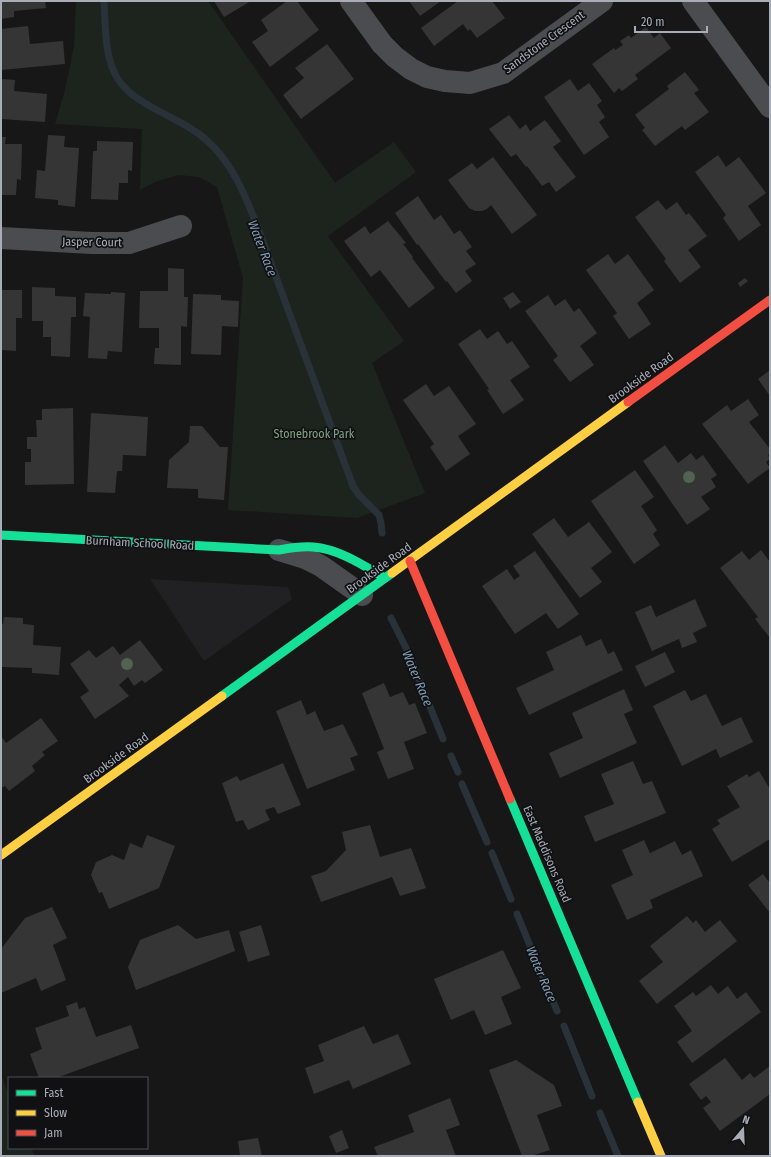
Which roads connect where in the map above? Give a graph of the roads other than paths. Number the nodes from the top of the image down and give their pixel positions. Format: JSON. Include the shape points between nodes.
{"nodes":[{"id":1,"x":350,"y":1,"type":"edge"},
{"id":2,"x":602,"y":1,"type":"edge"},
{"id":3,"x":693,"y":1,"type":"edge"},
{"id":4,"x":770,"y":107,"type":"edge"},
{"id":5,"x":180,"y":226,"type":"dead end"},
{"id":6,"x":1,"y":238,"type":"edge"},
{"id":7,"x":770,"y":300,"type":"edge"},
{"id":8,"x":1,"y":535,"type":"edge"},
{"id":9,"x":279,"y":550,"type":"junction"},
{"id":10,"x":410,"y":561,"type":"junction"},
{"id":11,"x":385,"y":578,"type":"junction"},
{"id":12,"x":362,"y":595,"type":"junction"},
{"id":13,"x":1,"y":855,"type":"edge"},
{"id":14,"x":661,"y":1156,"type":"edge"}],
"edges":[{"from":1,"to":2,"type":"street","name":"Sandstone Crescent","via":[[382,44],[411,69],[427,77],[470,83],[502,73]]},
{"from":3,"to":4,"type":"street"},
{"from":5,"to":6,"type":"street","name":"Jasper Court","via":[[129,243]]},
{"from":7,"to":10,"type":"street","name":"Brookside Road"},
{"from":8,"to":9,"type":"street","name":"Burnham School Road"},
{"from":9,"to":11,"type":"street","name":"Burnham School Road","via":[[310,546],[328,549]]},
{"from":9,"to":12,"type":"street","name":"Burnham School Road","via":[[316,563]]},
{"from":10,"to":11,"type":"street","name":"Brookside Road"},
{"from":10,"to":14,"type":"street","name":"East Maddisons Road"},
{"from":11,"to":12,"type":"street","name":"Brookside Road"},
{"from":12,"to":13,"type":"street","name":"Brookside Road"}]}
